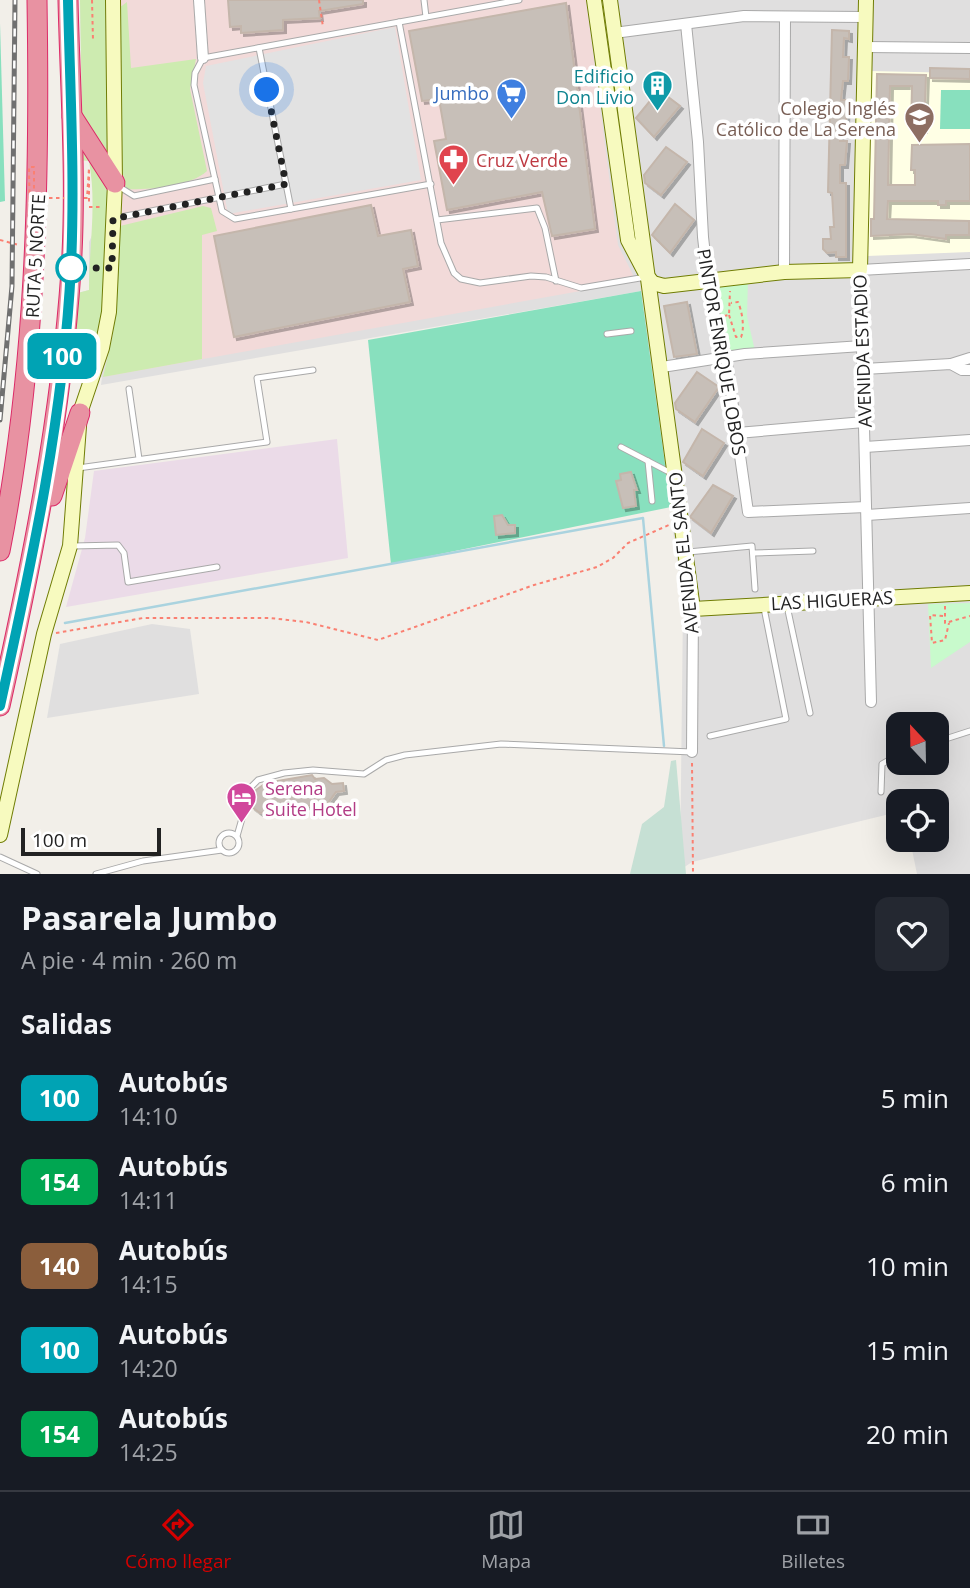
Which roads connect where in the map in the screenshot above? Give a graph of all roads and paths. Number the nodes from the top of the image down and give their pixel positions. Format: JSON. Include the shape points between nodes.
{"nodes":[{"id":1,"x":37,"y":0,"type":"edge"},
{"id":2,"x":68,"y":0,"type":"edge"},
{"id":3,"x":92,"y":0,"type":"edge"},
{"id":4,"x":198,"y":0,"type":"edge"},
{"id":5,"x":319,"y":0,"type":"edge"},
{"id":6,"x":424,"y":0,"type":"edge"},
{"id":7,"x":519,"y":0,"type":"edge"},
{"id":8,"x":594,"y":0,"type":"edge"},
{"id":9,"x":610,"y":0,"type":"edge"},
{"id":10,"x":866,"y":0,"type":"edge"},
{"id":11,"x":115,"y":2,"type":"edge"},
{"id":12,"x":426,"y":17,"type":"junction"},
{"id":13,"x":785,"y":17,"type":"junction"},
{"id":14,"x":866,"y":17,"type":"junction"},
{"id":15,"x":399,"y":22,"type":"junction"},
{"id":16,"x":686,"y":24,"type":"junction"},
{"id":17,"x":614,"y":33,"type":"junction"},
{"id":18,"x":325,"y":36,"type":"junction"},
{"id":19,"x":93,"y":40,"type":"dead end"},
{"id":20,"x":865,"y":47,"type":"junction"},
{"id":21,"x":259,"y":48,"type":"junction"},
{"id":22,"x":970,"y":48,"type":"edge"},
{"id":23,"x":203,"y":58,"type":"junction"},
{"id":24,"x":71,"y":115,"type":"junction"},
{"id":25,"x":215,"y":179,"type":"junction"},
{"id":26,"x":115,"y":183,"type":"junction"},
{"id":27,"x":286,"y":184,"type":"junction"},
{"id":28,"x":431,"y":184,"type":"junction"},
{"id":29,"x":219,"y":198,"type":"junction"},
{"id":30,"x":89,"y":202,"type":"dead end"},
{"id":31,"x":291,"y":209,"type":"junction"},
{"id":32,"x":113,"y":219,"type":"junction"},
{"id":33,"x":437,"y":220,"type":"junction"},
{"id":34,"x":30,"y":228,"type":"dead end"},
{"id":35,"x":0,"y":240,"type":"edge"},
{"id":36,"x":22,"y":246,"type":"dead end"},
{"id":37,"x":970,"y":264,"type":"edge"},
{"id":38,"x":860,"y":270,"type":"junction"},
{"id":39,"x":784,"y":272,"type":"junction"},
{"id":40,"x":647,"y":276,"type":"junction"},
{"id":41,"x":730,"y":278,"type":"junction"},
{"id":42,"x":709,"y":280,"type":"junction"},
{"id":43,"x":556,"y":281,"type":"junction"},
{"id":44,"x":731,"y":303,"type":"junction"},
{"id":45,"x":729,"y":315,"type":"junction"},
{"id":46,"x":716,"y":317,"type":"junction"},
{"id":47,"x":631,"y":331,"type":"dead end"},
{"id":48,"x":607,"y":334,"type":"dead end"},
{"id":49,"x":862,"y":346,"type":"junction"},
{"id":50,"x":726,"y":357,"type":"junction"},
{"id":51,"x":970,"y":358,"type":"edge"},
{"id":52,"x":951,"y":364,"type":"junction"},
{"id":53,"x":662,"y":367,"type":"junction"},
{"id":54,"x":864,"y":369,"type":"junction"},
{"id":55,"x":313,"y":370,"type":"dead end"},
{"id":56,"x":970,"y":370,"type":"edge"},
{"id":57,"x":129,"y":389,"type":"dead end"},
{"id":58,"x":80,"y":413,"type":"junction"},
{"id":59,"x":864,"y":422,"type":"junction"},
{"id":60,"x":737,"y":433,"type":"junction"},
{"id":61,"x":970,"y":440,"type":"edge"},
{"id":62,"x":621,"y":447,"type":"dead end"},
{"id":63,"x":865,"y":447,"type":"junction"},
{"id":64,"x":139,"y":459,"type":"junction"},
{"id":65,"x":648,"y":461,"type":"junction"},
{"id":66,"x":77,"y":468,"type":"junction"},
{"id":67,"x":675,"y":474,"type":"junction"},
{"id":68,"x":652,"y":501,"type":"dead end"},
{"id":69,"x":970,"y":508,"type":"edge"},
{"id":70,"x":867,"y":511,"type":"junction"},
{"id":71,"x":681,"y":520,"type":"junction"},
{"id":72,"x":70,"y":546,"type":"junction"},
{"id":73,"x":35,"y":547,"type":"junction"},
{"id":74,"x":0,"y":551,"type":"edge"},
{"id":75,"x":813,"y":551,"type":"dead end"},
{"id":76,"x":685,"y":552,"type":"junction"},
{"id":77,"x":753,"y":552,"type":"junction"},
{"id":78,"x":217,"y":567,"type":"dead end"},
{"id":79,"x":755,"y":589,"type":"dead end"},
{"id":80,"x":970,"y":593,"type":"edge"},
{"id":81,"x":936,"y":596,"type":"junction"},
{"id":82,"x":869,"y":597,"type":"junction"},
{"id":83,"x":787,"y":603,"type":"junction"},
{"id":84,"x":764,"y":604,"type":"junction"},
{"id":85,"x":693,"y":609,"type":"junction"},
{"id":86,"x":970,"y":616,"type":"edge"},
{"id":87,"x":943,"y":617,"type":"junction"},
{"id":88,"x":949,"y":623,"type":"junction"},
{"id":89,"x":44,"y":635,"type":"junction"},
{"id":90,"x":871,"y":702,"type":"dead end"},
{"id":91,"x":0,"y":706,"type":"edge"},
{"id":92,"x":810,"y":713,"type":"dead end"},
{"id":93,"x":970,"y":731,"type":"edge"},
{"id":94,"x":710,"y":736,"type":"dead end"},
{"id":95,"x":949,"y":738,"type":"edge"},
{"id":96,"x":692,"y":752,"type":"junction"},
{"id":97,"x":886,"y":762,"type":"edge"},
{"id":98,"x":881,"y":792,"type":"dead end"},
{"id":99,"x":0,"y":835,"type":"edge"},
{"id":100,"x":237,"y":836,"type":"junction"},
{"id":101,"x":222,"y":850,"type":"junction"},
{"id":102,"x":0,"y":857,"type":"edge"},
{"id":103,"x":37,"y":874,"type":"edge"},
{"id":104,"x":96,"y":874,"type":"edge"},
{"id":105,"x":692,"y":874,"type":"edge"}],
"edges":[{"from":1,"to":74,"type":"highway","name":"RUTA 5 NORTE","via":[[39,169],[34,298],[20,430]]},
{"from":2,"to":24,"type":"highway","name":"RUTA 5 NORTE"},
{"from":3,"to":19,"type":"path"},
{"from":4,"to":23,"type":"street"},
{"from":5,"to":18,"type":"path"},
{"from":6,"to":12,"type":"lane"},
{"from":7,"to":12,"type":"lane"},
{"from":8,"to":40,"type":"street","name":"AVENIDA EL SANTO","via":[[628,240]]},
{"from":9,"to":17,"type":"street","name":"AVENIDA EL SANTO"},
{"from":10,"to":14,"type":"street","name":"AVENIDA ESTADIO"},
{"from":11,"to":26,"type":"street"},
{"from":12,"to":15,"type":"lane"},
{"from":13,"to":14,"type":"street"},
{"from":13,"to":16,"type":"street","via":[[744,16]]},
{"from":13,"to":39,"type":"street"},
{"from":14,"to":20,"type":"street","name":"AVENIDA ESTADIO"},
{"from":15,"to":18,"type":"lane"},
{"from":15,"to":28,"type":"lane"},
{"from":16,"to":17,"type":"street"},
{"from":16,"to":42,"type":"street","name":"PINTOR ENRIQUE LOBOS"},
{"from":17,"to":40,"type":"street","name":"AVENIDA EL SANTO"},
{"from":18,"to":21,"type":"lane"},
{"from":20,"to":22,"type":"street"},
{"from":20,"to":38,"type":"street","name":"AVENIDA ESTADIO"},
{"from":21,"to":23,"type":"lane"},
{"from":21,"to":27,"type":"lane"},
{"from":23,"to":25,"type":"lane","via":[[194,85]]},
{"from":24,"to":26,"type":"highway"},
{"from":24,"to":73,"type":"highway","name":"RUTA 5 NORTE","via":[[69,298]]},
{"from":25,"to":26,"type":"lane","via":[[134,196]]},
{"from":25,"to":29,"type":"lane"},
{"from":26,"to":32,"type":"street"},
{"from":27,"to":29,"type":"lane"},
{"from":27,"to":31,"type":"lane"},
{"from":28,"to":31,"type":"lane"},
{"from":28,"to":33,"type":"lane"},
{"from":29,"to":31,"type":"lane","via":[[222,211],[235,219]]},
{"from":29,"to":32,"type":"lane"},
{"from":30,"to":34,"type":"path","bridge":true,"via":[[89,168],[87,198],[34,198],[34,167],[29,167]]},
{"from":32,"to":58,"type":"street","via":[[106,330]]},
{"from":33,"to":43,"type":"lane","via":[[450,268],[461,279],[480,283],[531,276]]},
{"from":33,"to":43,"type":"lane","via":[[537,208]]},
{"from":35,"to":36,"type":"path"},
{"from":37,"to":38,"type":"street"},
{"from":38,"to":39,"type":"street"},
{"from":38,"to":49,"type":"street","name":"AVENIDA ESTADIO"},
{"from":39,"to":41,"type":"street"},
{"from":40,"to":42,"type":"street","via":[[664,286]]},
{"from":40,"to":43,"type":"lane","via":[[581,288]]},
{"from":40,"to":53,"type":"street","name":"AVENIDA EL SANTO"},
{"from":41,"to":42,"type":"street"},
{"from":41,"to":44,"type":"path"},
{"from":42,"to":46,"type":"street","name":"PINTOR ENRIQUE LOBOS"},
{"from":44,"to":45,"type":"path"},
{"from":44,"to":45,"type":"path","via":[[738,302],[740,308],[741,337],[732,331]]},
{"from":45,"to":46,"type":"path"},
{"from":46,"to":50,"type":"street","name":"PINTOR ENRIQUE LOBOS"},
{"from":47,"to":48,"type":"lane"},
{"from":49,"to":50,"type":"street"},
{"from":49,"to":54,"type":"street","name":"AVENIDA ESTADIO"},
{"from":50,"to":53,"type":"street"},
{"from":50,"to":60,"type":"street","name":"PINTOR ENRIQUE LOBOS"},
{"from":51,"to":52,"type":"street"},
{"from":52,"to":54,"type":"street"},
{"from":52,"to":56,"type":"street"},
{"from":53,"to":67,"type":"street","name":"AVENIDA EL SANTO"},
{"from":54,"to":59,"type":"street","name":"AVENIDA ESTADIO"},
{"from":55,"to":64,"type":"lane","via":[[257,378],[267,442]]},
{"from":57,"to":64,"type":"lane"},
{"from":58,"to":66,"type":"street"},
{"from":58,"to":73,"type":"highway"},
{"from":59,"to":60,"type":"street"},
{"from":59,"to":63,"type":"street","name":"AVENIDA ESTADIO"},
{"from":60,"to":70,"type":"street","name":"PINTOR ENRIQUE LOBOS","via":[[748,512]]},
{"from":61,"to":63,"type":"street"},
{"from":62,"to":65,"type":"lane"},
{"from":63,"to":70,"type":"street","name":"AVENIDA ESTADIO"},
{"from":64,"to":66,"type":"lane"},
{"from":65,"to":67,"type":"lane"},
{"from":65,"to":68,"type":"lane"},
{"from":66,"to":72,"type":"street"},
{"from":67,"to":71,"type":"street","name":"AVENIDA EL SANTO"},
{"from":69,"to":70,"type":"street"},
{"from":70,"to":82,"type":"street","name":"AVENIDA ESTADIO"},
{"from":71,"to":76,"type":"street","name":"AVENIDA EL SANTO"},
{"from":71,"to":89,"type":"path","via":[[641,536],[597,567],[378,640],[270,618],[143,618]]},
{"from":72,"to":78,"type":"lane","via":[[118,545],[124,553],[128,582]]},
{"from":72,"to":89,"type":"street"},
{"from":73,"to":91,"type":"highway","name":"RUTA 5 NORTE"},
{"from":75,"to":77,"type":"lane"},
{"from":76,"to":77,"type":"lane","via":[[752,546]]},
{"from":76,"to":85,"type":"street","name":"AVENIDA EL SANTO"},
{"from":77,"to":79,"type":"lane"},
{"from":80,"to":81,"type":"street","name":"LAS HIGUERAS"},
{"from":81,"to":82,"type":"street","name":"LAS HIGUERAS"},
{"from":81,"to":87,"type":"path","via":[[946,607]]},
{"from":82,"to":83,"type":"street","name":"LAS HIGUERAS"},
{"from":82,"to":90,"type":"street","name":"AVENIDA ESTADIO"},
{"from":83,"to":84,"type":"street","name":"LAS HIGUERAS"},
{"from":83,"to":92,"type":"lane"},
{"from":84,"to":85,"type":"street","name":"LAS HIGUERAS"},
{"from":84,"to":94,"type":"lane","via":[[786,719]]},
{"from":85,"to":96,"type":"street","name":"AVENIDA EL SANTO"},
{"from":86,"to":88,"type":"path"},
{"from":87,"to":88,"type":"path"},
{"from":87,"to":88,"type":"path","via":[[930,615],[932,643],[945,640]]},
{"from":89,"to":99,"type":"street"},
{"from":93,"to":95,"type":"lane"},
{"from":96,"to":100,"type":"lane","via":[[501,744],[405,755],[364,774],[284,773],[258,780],[251,787]]},
{"from":96,"to":105,"type":"path"},
{"from":97,"to":98,"type":"lane","via":[[882,764]]},
{"from":100,"to":101,"type":"lane","via":[[236,851]]},
{"from":100,"to":101,"type":"lane","via":[[221,836]]},
{"from":101,"to":104,"type":"lane","via":[[143,861]]},
{"from":102,"to":103,"type":"lane"}]}
